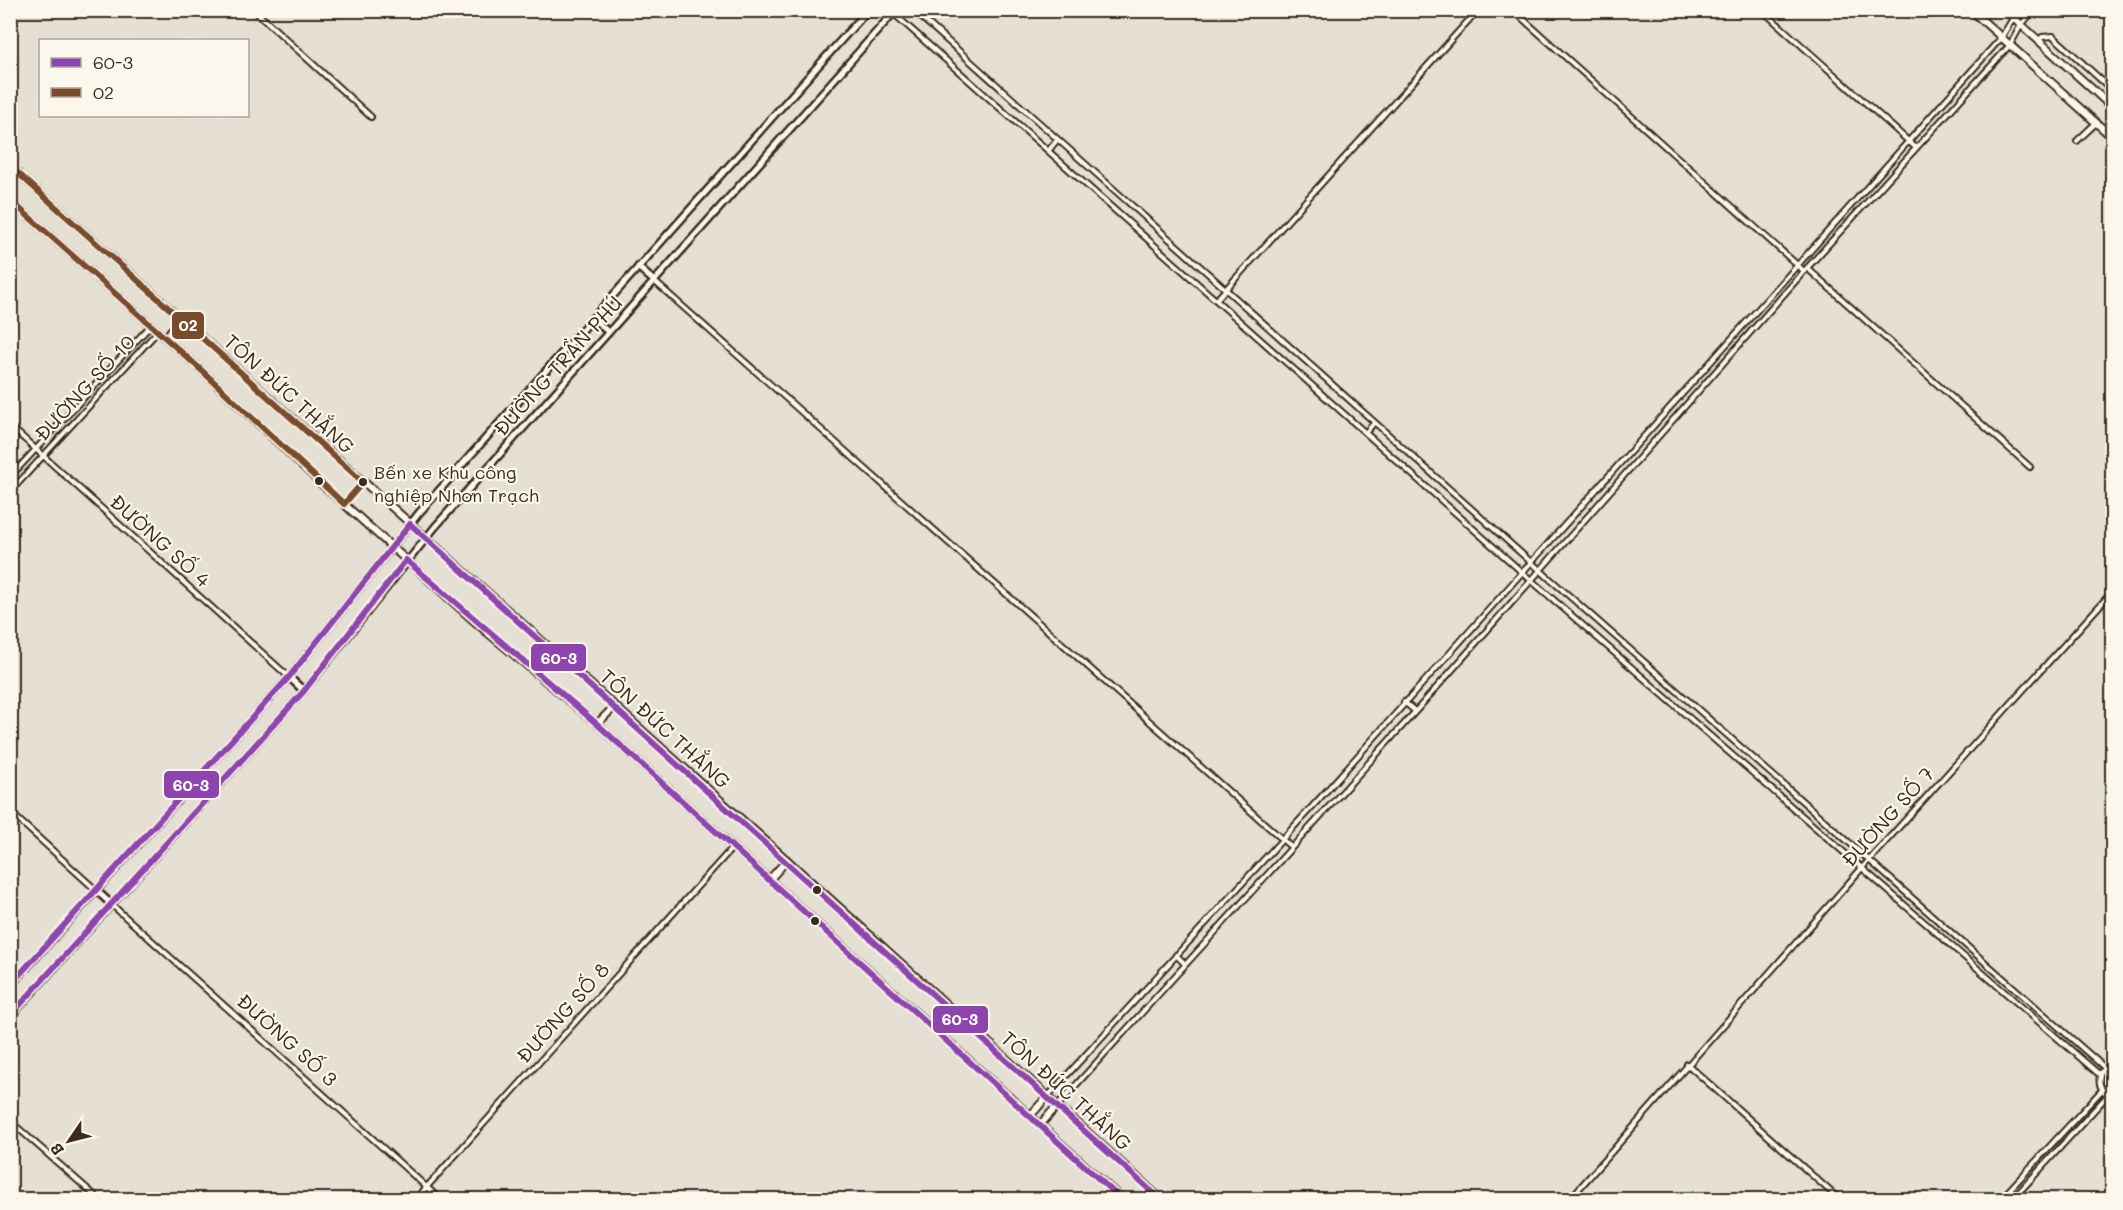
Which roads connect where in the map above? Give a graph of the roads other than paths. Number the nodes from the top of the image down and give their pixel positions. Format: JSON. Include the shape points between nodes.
{"nodes":[{"id":1,"x":254,"y":10,"type":"edge"},
{"id":2,"x":868,"y":10,"type":"edge"},
{"id":3,"x":913,"y":10,"type":"edge"},
{"id":4,"x":1478,"y":10,"type":"edge"},
{"id":5,"x":1513,"y":10,"type":"edge"},
{"id":6,"x":1762,"y":10,"type":"edge"},
{"id":7,"x":1971,"y":10,"type":"edge"},
{"id":8,"x":2005,"y":10,"type":"edge"},
{"id":9,"x":2018,"y":10,"type":"edge"},
{"id":10,"x":2034,"y":10,"type":"edge"},
{"id":11,"x":893,"y":12,"type":"edge"},
{"id":12,"x":2012,"y":17,"type":"junction"},
{"id":13,"x":2021,"y":25,"type":"junction"},
{"id":14,"x":2001,"y":38,"type":"junction"},
{"id":15,"x":2039,"y":41,"type":"junction"},
{"id":16,"x":2010,"y":45,"type":"junction"},
{"id":17,"x":2112,"y":90,"type":"edge"},
{"id":18,"x":2112,"y":107,"type":"edge"},
{"id":19,"x":371,"y":117,"type":"dead end"},
{"id":20,"x":2096,"y":122,"type":"junction"},
{"id":21,"x":2112,"y":137,"type":"edge"},
{"id":22,"x":1057,"y":140,"type":"junction"},
{"id":23,"x":1908,"y":141,"type":"junction"},
{"id":24,"x":2077,"y":141,"type":"dead end"},
{"id":25,"x":1915,"y":147,"type":"junction"},
{"id":26,"x":1049,"y":150,"type":"junction"},
{"id":27,"x":10,"y":166,"type":"edge"},
{"id":28,"x":10,"y":200,"type":"edge"},
{"id":29,"x":1797,"y":264,"type":"junction"},
{"id":30,"x":638,"y":267,"type":"junction"},
{"id":31,"x":1806,"y":269,"type":"junction"},
{"id":32,"x":654,"y":281,"type":"junction"},
{"id":33,"x":1226,"y":290,"type":"junction"},
{"id":34,"x":1217,"y":300,"type":"junction"},
{"id":35,"x":593,"y":318,"type":"junction"},
{"id":36,"x":181,"y":319,"type":"junction"},
{"id":37,"x":151,"y":325,"type":"junction"},
{"id":38,"x":158,"y":331,"type":"junction"},
{"id":39,"x":608,"y":332,"type":"junction"},
{"id":40,"x":165,"y":338,"type":"junction"},
{"id":41,"x":1374,"y":423,"type":"junction"},
{"id":42,"x":10,"y":426,"type":"edge"},
{"id":43,"x":1366,"y":432,"type":"junction"},
{"id":44,"x":36,"y":449,"type":"junction"},
{"id":45,"x":43,"y":455,"type":"junction"},
{"id":46,"x":2030,"y":467,"type":"dead end"},
{"id":47,"x":10,"y":477,"type":"edge"},
{"id":48,"x":10,"y":492,"type":"edge"},
{"id":49,"x":410,"y":524,"type":"junction"},
{"id":50,"x":426,"y":537,"type":"junction"},
{"id":51,"x":391,"y":546,"type":"junction"},
{"id":52,"x":406,"y":560,"type":"junction"},
{"id":53,"x":1530,"y":562,"type":"junction"},
{"id":54,"x":1541,"y":571,"type":"junction"},
{"id":55,"x":1522,"y":572,"type":"junction"},
{"id":56,"x":1532,"y":581,"type":"junction"},
{"id":57,"x":2112,"y":592,"type":"edge"},
{"id":58,"x":289,"y":677,"type":"junction"},
{"id":59,"x":304,"y":691,"type":"junction"},
{"id":60,"x":1404,"y":702,"type":"junction"},
{"id":61,"x":615,"y":706,"type":"junction"},
{"id":62,"x":1415,"y":712,"type":"junction"},
{"id":63,"x":597,"y":724,"type":"junction"},
{"id":64,"x":10,"y":812,"type":"edge"},
{"id":65,"x":1282,"y":839,"type":"junction"},
{"id":66,"x":733,"y":847,"type":"junction"},
{"id":67,"x":1292,"y":848,"type":"junction"},
{"id":68,"x":787,"y":860,"type":"junction"},
{"id":69,"x":1868,"y":861,"type":"junction"},
{"id":70,"x":1862,"y":869,"type":"junction"},
{"id":71,"x":770,"y":879,"type":"junction"},
{"id":72,"x":96,"y":890,"type":"junction"},
{"id":73,"x":111,"y":904,"type":"junction"},
{"id":74,"x":1176,"y":955,"type":"junction"},
{"id":75,"x":1185,"y":964,"type":"junction"},
{"id":76,"x":10,"y":986,"type":"edge"},
{"id":77,"x":10,"y":1017,"type":"edge"},
{"id":78,"x":1687,"y":1064,"type":"junction"},
{"id":79,"x":2112,"y":1065,"type":"edge"},
{"id":80,"x":2105,"y":1068,"type":"junction"},
{"id":81,"x":2100,"y":1075,"type":"junction"},
{"id":82,"x":2103,"y":1090,"type":"junction"},
{"id":83,"x":2110,"y":1095,"type":"edge"},
{"id":84,"x":1047,"y":1097,"type":"junction"},
{"id":85,"x":1057,"y":1106,"type":"junction"},
{"id":86,"x":1030,"y":1116,"type":"junction"},
{"id":87,"x":10,"y":1121,"type":"edge"},
{"id":88,"x":1040,"y":1125,"type":"junction"},
{"id":89,"x":427,"y":1186,"type":"junction"},
{"id":90,"x":1569,"y":1199,"type":"edge"},
{"id":91,"x":100,"y":1200,"type":"edge"},
{"id":92,"x":415,"y":1200,"type":"edge"},
{"id":93,"x":441,"y":1200,"type":"edge"},
{"id":94,"x":1123,"y":1200,"type":"edge"},
{"id":95,"x":1162,"y":1200,"type":"edge"},
{"id":96,"x":1840,"y":1200,"type":"edge"},
{"id":97,"x":2000,"y":1200,"type":"edge"},
{"id":98,"x":2012,"y":1200,"type":"edge"}],
"edges":[{"from":1,"to":19,"type":"street"},
{"from":2,"to":30,"type":"main road","name":"ĐƯỜNG TRẦN PHÚ"},
{"from":3,"to":22,"type":"street"},
{"from":4,"to":33,"type":"street"},
{"from":5,"to":29,"type":"street"},
{"from":6,"to":23,"type":"street"},
{"from":7,"to":14,"type":"main road"},
{"from":8,"to":12,"type":"main road"},
{"from":9,"to":12,"type":"street"},
{"from":10,"to":13,"type":"street"},
{"from":11,"to":26,"type":"street"},
{"from":11,"to":32,"type":"main road","name":"ĐƯỜNG TRẦN PHÚ"},
{"from":12,"to":13,"type":"main road"},
{"from":12,"to":14,"type":"street"},
{"from":13,"to":15,"type":"main road"},
{"from":13,"to":16,"type":"street"},
{"from":14,"to":16,"type":"main road"},
{"from":14,"to":23,"type":"street"},
{"from":15,"to":17,"type":"street","via":[[2053,36]]},
{"from":15,"to":18,"type":"main road"},
{"from":16,"to":20,"type":"main road"},
{"from":16,"to":25,"type":"street"},
{"from":20,"to":21,"type":"main road"},
{"from":20,"to":24,"type":"street"},
{"from":22,"to":26,"type":"street"},
{"from":22,"to":33,"type":"street"},
{"from":23,"to":25,"type":"street"},
{"from":23,"to":29,"type":"street"},
{"from":25,"to":31,"type":"street"},
{"from":26,"to":34,"type":"street"},
{"from":27,"to":36,"type":"main road","name":"TÔN ĐỨC THẮNG"},
{"from":28,"to":37,"type":"main road","name":"TÔN ĐỨC THẮNG"},
{"from":29,"to":31,"type":"street"},
{"from":29,"to":53,"type":"street"},
{"from":30,"to":32,"type":"main road"},
{"from":30,"to":35,"type":"main road","name":"ĐƯỜNG TRẦN PHÚ"},
{"from":31,"to":46,"type":"street"},
{"from":31,"to":54,"type":"street"},
{"from":32,"to":39,"type":"main road","name":"ĐƯỜNG TRẦN PHÚ"},
{"from":32,"to":65,"type":"street"},
{"from":33,"to":34,"type":"street"},
{"from":33,"to":41,"type":"street"},
{"from":34,"to":43,"type":"street"},
{"from":35,"to":39,"type":"main road"},
{"from":35,"to":49,"type":"main road","name":"ĐƯỜNG TRẦN PHÚ"},
{"from":36,"to":40,"type":"main road"},
{"from":36,"to":49,"type":"main road","name":"TÔN ĐỨC THẮNG"},
{"from":37,"to":38,"type":"main road","name":"TÔN ĐỨC THẮNG"},
{"from":37,"to":44,"type":"street","name":"ĐƯỜNG SỐ 10"},
{"from":38,"to":40,"type":"main road","name":"TÔN ĐỨC THẮNG"},
{"from":38,"to":45,"type":"street","name":"ĐƯỜNG SỐ 10"},
{"from":39,"to":50,"type":"main road","name":"ĐƯỜNG TRẦN PHÚ"},
{"from":40,"to":51,"type":"main road","name":"TÔN ĐỨC THẮNG"},
{"from":41,"to":43,"type":"street"},
{"from":41,"to":53,"type":"street"},
{"from":42,"to":44,"type":"street","name":"ĐƯỜNG SỐ 4"},
{"from":43,"to":55,"type":"street"},
{"from":44,"to":45,"type":"street","name":"ĐƯỜNG SỐ 4"},
{"from":44,"to":47,"type":"street","name":"ĐƯỜNG SỐ 10"},
{"from":45,"to":48,"type":"street","name":"ĐƯỜNG SỐ 10"},
{"from":45,"to":58,"type":"street","name":"ĐƯỜNG SỐ 4"},
{"from":49,"to":50,"type":"main road","name":"TÔN ĐỨC THẮNG"},
{"from":49,"to":51,"type":"main road","name":"ĐƯỜNG TRẦN PHÚ"},
{"from":50,"to":52,"type":"main road","name":"ĐƯỜNG TRẦN PHÚ"},
{"from":50,"to":61,"type":"main road","name":"TÔN ĐỨC THẮNG"},
{"from":51,"to":52,"type":"main road","name":"TÔN ĐỨC THẮNG"},
{"from":51,"to":58,"type":"main road","name":"ĐƯỜNG TRẦN PHÚ"},
{"from":52,"to":59,"type":"main road","name":"ĐƯỜNG TRẦN PHÚ"},
{"from":52,"to":63,"type":"main road","name":"TÔN ĐỨC THẮNG"},
{"from":53,"to":54,"type":"street"},
{"from":53,"to":55,"type":"street"},
{"from":54,"to":56,"type":"street"},
{"from":54,"to":69,"type":"street"},
{"from":55,"to":56,"type":"street"},
{"from":55,"to":60,"type":"street"},
{"from":56,"to":62,"type":"street"},
{"from":56,"to":70,"type":"street"},
{"from":57,"to":69,"type":"street","name":"ĐƯỜNG SỐ 7"},
{"from":58,"to":59,"type":"main road"},
{"from":58,"to":72,"type":"main road","name":"ĐƯỜNG TRẦN PHÚ"},
{"from":59,"to":73,"type":"main road","name":"ĐƯỜNG TRẦN PHÚ"},
{"from":60,"to":62,"type":"street"},
{"from":60,"to":65,"type":"street"},
{"from":61,"to":63,"type":"main road"},
{"from":61,"to":68,"type":"main road","name":"TÔN ĐỨC THẮNG"},
{"from":62,"to":67,"type":"street"},
{"from":63,"to":66,"type":"main road","name":"TÔN ĐỨC THẮNG"},
{"from":64,"to":72,"type":"street"},
{"from":65,"to":67,"type":"street"},
{"from":65,"to":74,"type":"street"},
{"from":66,"to":71,"type":"main road","name":"TÔN ĐỨC THẮNG"},
{"from":66,"to":89,"type":"street","name":"ĐƯỜNG SỐ 8"},
{"from":67,"to":75,"type":"street"},
{"from":68,"to":71,"type":"main road"},
{"from":68,"to":84,"type":"main road","name":"TÔN ĐỨC THẮNG"},
{"from":69,"to":70,"type":"street","name":"ĐƯỜNG SỐ 7"},
{"from":69,"to":80,"type":"street"},
{"from":70,"to":78,"type":"street","name":"ĐƯỜNG SỐ 7"},
{"from":70,"to":81,"type":"street"},
{"from":71,"to":86,"type":"main road","name":"TÔN ĐỨC THẮNG"},
{"from":72,"to":73,"type":"main road"},
{"from":72,"to":76,"type":"main road","name":"ĐƯỜNG TRẦN PHÚ"},
{"from":73,"to":77,"type":"main road","name":"ĐƯỜNG TRẦN PHÚ"},
{"from":73,"to":89,"type":"street","name":"ĐƯỜNG SỐ 3"},
{"from":74,"to":75,"type":"street"},
{"from":74,"to":84,"type":"street"},
{"from":75,"to":85,"type":"street"},
{"from":78,"to":90,"type":"street","name":"ĐƯỜNG SỐ 7"},
{"from":78,"to":96,"type":"street"},
{"from":79,"to":80,"type":"street"},
{"from":80,"to":81,"type":"street"},
{"from":81,"to":82,"type":"street"},
{"from":82,"to":83,"type":"street"},
{"from":82,"to":97,"type":"street"},
{"from":83,"to":98,"type":"street"},
{"from":84,"to":85,"type":"main road","name":"TÔN ĐỨC THẮNG"},
{"from":84,"to":86,"type":"main road"},
{"from":85,"to":88,"type":"main road"},
{"from":85,"to":95,"type":"main road","name":"TÔN ĐỨC THẮNG"},
{"from":86,"to":88,"type":"main road","name":"TÔN ĐỨC THẮNG"},
{"from":87,"to":91,"type":"street"},
{"from":88,"to":94,"type":"main road","name":"TÔN ĐỨC THẮNG"},
{"from":89,"to":92,"type":"street","name":"ĐƯỜNG SỐ 8"},
{"from":89,"to":93,"type":"street","name":"ĐƯỜNG SỐ 3"}]}
